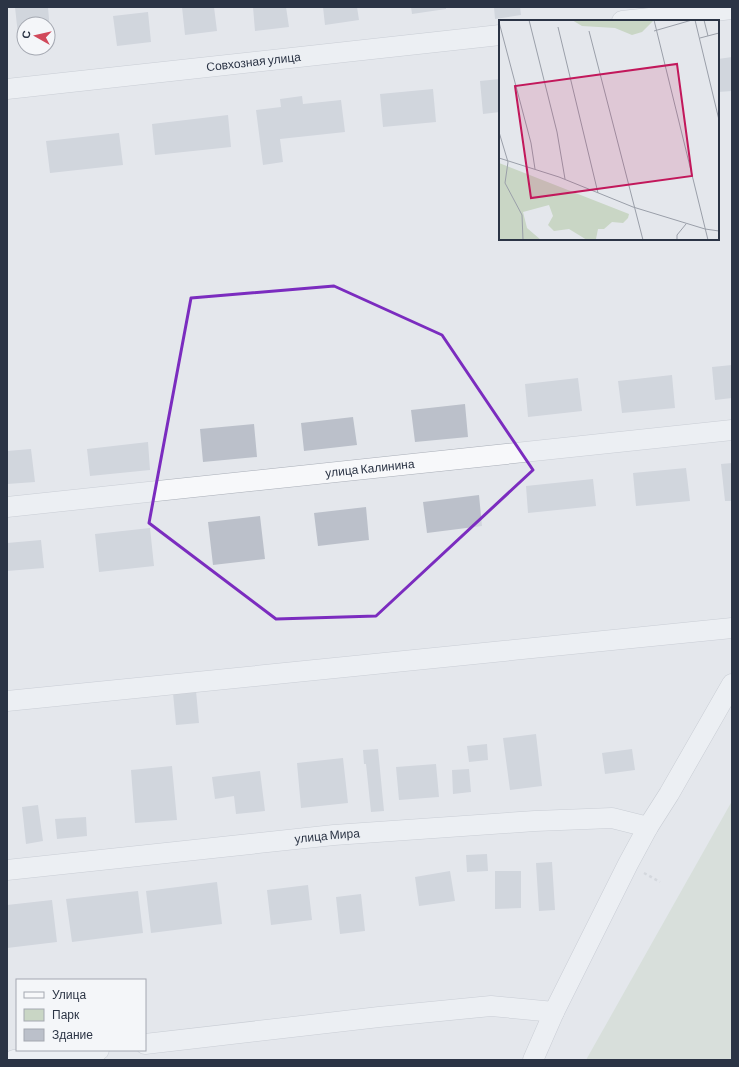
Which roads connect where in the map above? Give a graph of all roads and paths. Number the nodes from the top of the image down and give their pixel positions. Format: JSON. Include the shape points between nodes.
{"nodes":[{"id":1,"x":732,"y":9,"type":"edge"},
{"id":2,"x":631,"y":20,"type":"edge"},
{"id":3,"x":499,"y":34,"type":"edge"},
{"id":4,"x":7,"y":89,"type":"edge"},
{"id":5,"x":732,"y":430,"type":"edge"},
{"id":6,"x":7,"y":508,"type":"edge"},
{"id":7,"x":732,"y":628,"type":"edge"},
{"id":8,"x":732,"y":684,"type":"edge"},
{"id":9,"x":7,"y":701,"type":"edge"},
{"id":10,"x":648,"y":827,"type":"junction"},
{"id":11,"x":7,"y":870,"type":"edge"},
{"id":12,"x":554,"y":1012,"type":"junction"},
{"id":13,"x":146,"y":1044,"type":"edge"},
{"id":14,"x":90,"y":1051,"type":"edge"},
{"id":15,"x":14,"y":1060,"type":"edge"},
{"id":16,"x":534,"y":1060,"type":"edge"}],
"edges":[{"from":1,"to":2,"type":"street"},
{"from":3,"to":4,"type":"street","name":"Совхозная улица"},
{"from":5,"to":6,"type":"street","name":"улица Калинина"},
{"from":7,"to":9,"type":"street"},
{"from":8,"to":10,"type":"street"},
{"from":10,"to":11,"type":"street","name":"улица Мира","via":[[612,818],[527,822],[334,835]]},
{"from":10,"to":12,"type":"street"},
{"from":12,"to":13,"type":"street","via":[[492,1006]]},
{"from":12,"to":16,"type":"street"},
{"from":14,"to":15,"type":"street"}]}
